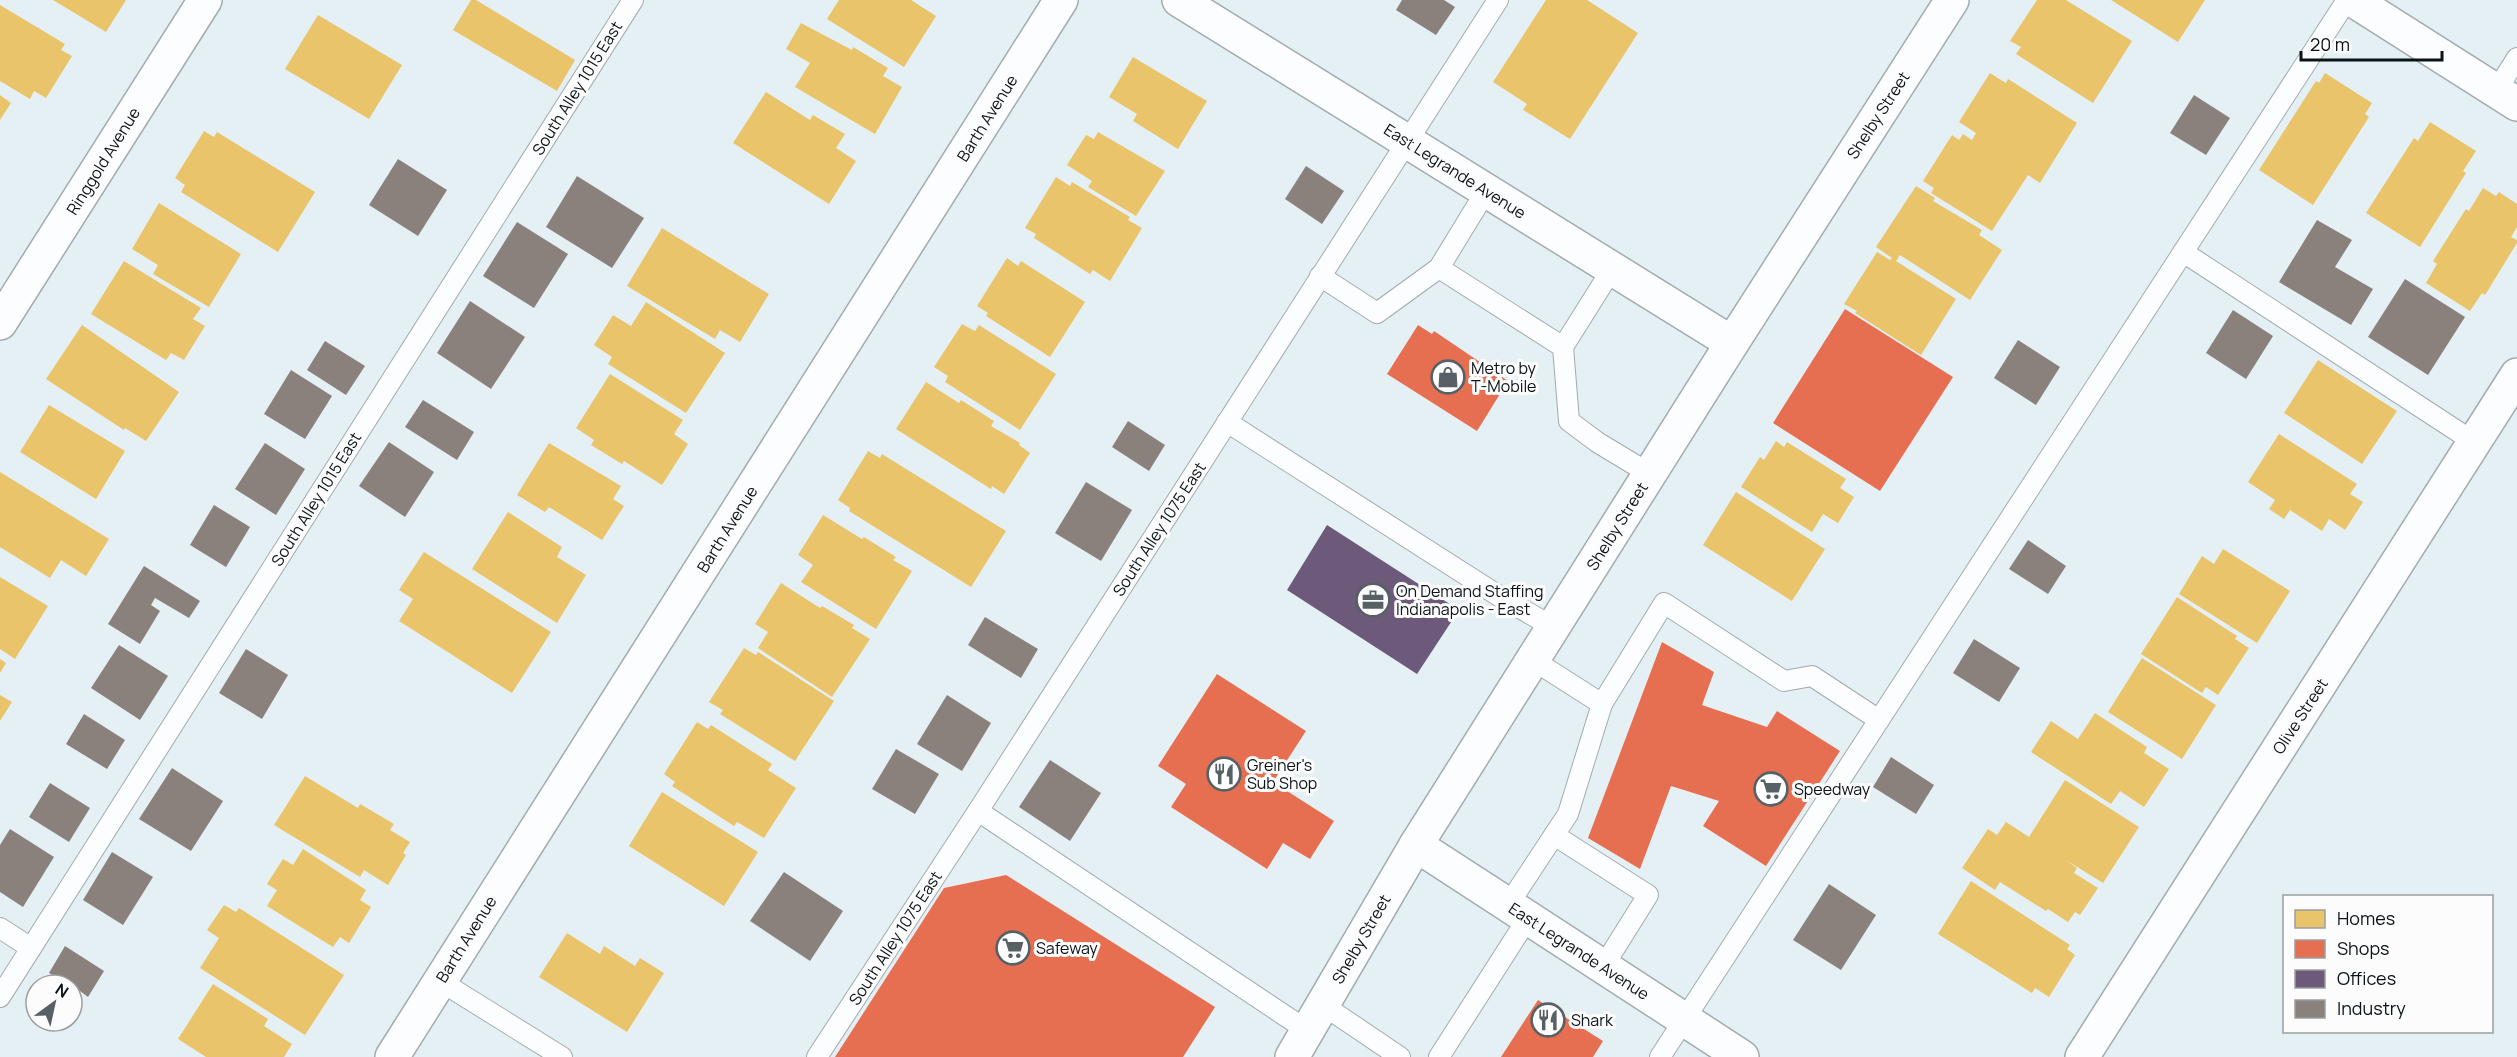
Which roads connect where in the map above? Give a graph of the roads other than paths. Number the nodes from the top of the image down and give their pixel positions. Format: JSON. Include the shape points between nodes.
{"nodes":[{"id":1,"x":205,"y":0,"type":"edge"},
{"id":2,"x":633,"y":0,"type":"edge"},
{"id":3,"x":1062,"y":0,"type":"edge"},
{"id":4,"x":1179,"y":0,"type":"edge"},
{"id":5,"x":1498,"y":0,"type":"edge"},
{"id":6,"x":1952,"y":0,"type":"edge"},
{"id":7,"x":2347,"y":0,"type":"edge"},
{"id":8,"x":2353,"y":0,"type":"edge"},
{"id":9,"x":2517,"y":58,"type":"edge"},
{"id":10,"x":2506,"y":97,"type":"edge"},
{"id":11,"x":1406,"y":141,"type":"junction"},
{"id":12,"x":1486,"y":191,"type":"junction"},
{"id":13,"x":2183,"y":252,"type":"junction"},
{"id":14,"x":1439,"y":268,"type":"junction"},
{"id":15,"x":1612,"y":269,"type":"junction"},
{"id":16,"x":1320,"y":276,"type":"junction"},
{"id":17,"x":0,"y":323,"type":"edge"},
{"id":18,"x":1732,"y":343,"type":"junction"},
{"id":19,"x":1563,"y":347,"type":"junction"},
{"id":20,"x":2517,"y":375,"type":"edge"},
{"id":21,"x":1227,"y":422,"type":"junction"},
{"id":22,"x":2474,"y":442,"type":"junction"},
{"id":23,"x":1650,"y":474,"type":"junction"},
{"id":24,"x":1553,"y":627,"type":"junction"},
{"id":25,"x":1533,"y":660,"type":"junction"},
{"id":26,"x":1602,"y":704,"type":"junction"},
{"id":27,"x":1879,"y":720,"type":"junction"},
{"id":28,"x":978,"y":811,"type":"junction"},
{"id":29,"x":1554,"y":835,"type":"junction"},
{"id":30,"x":1416,"y":845,"type":"junction"},
{"id":31,"x":1518,"y":912,"type":"junction"},
{"id":32,"x":0,"y":928,"type":"edge"},
{"id":33,"x":31,"y":948,"type":"junction"},
{"id":34,"x":1603,"y":967,"type":"junction"},
{"id":35,"x":440,"y":981,"type":"junction"},
{"id":36,"x":0,"y":997,"type":"edge"},
{"id":37,"x":1684,"y":1020,"type":"junction"},
{"id":38,"x":1308,"y":1031,"type":"edge"},
{"id":39,"x":392,"y":1057,"type":"edge"},
{"id":40,"x":562,"y":1057,"type":"edge"},
{"id":41,"x":817,"y":1057,"type":"edge"},
{"id":42,"x":1400,"y":1057,"type":"edge"},
{"id":43,"x":1439,"y":1057,"type":"edge"},
{"id":44,"x":1660,"y":1057,"type":"edge"},
{"id":45,"x":1742,"y":1057,"type":"edge"},
{"id":46,"x":2082,"y":1057,"type":"edge"}],
"edges":[{"from":1,"to":17,"type":"street","name":"Ringgold Avenue"},
{"from":2,"to":33,"type":"lane","name":"South Alley 1015 East"},
{"from":3,"to":35,"type":"street","name":"Barth Avenue"},
{"from":4,"to":11,"type":"street","name":"East Legrande Avenue"},
{"from":5,"to":11,"type":"lane","name":"South Alley 1075 East"},
{"from":6,"to":18,"type":"street","name":"Shelby Street"},
{"from":7,"to":13,"type":"lane"},
{"from":8,"to":10,"type":"street"},
{"from":9,"to":10,"type":"lane"},
{"from":11,"to":12,"type":"street","name":"East Legrande Avenue"},
{"from":11,"to":16,"type":"lane","name":"South Alley 1075 East"},
{"from":12,"to":14,"type":"lane"},
{"from":12,"to":15,"type":"street","name":"East Legrande Avenue"},
{"from":13,"to":22,"type":"lane"},
{"from":13,"to":27,"type":"lane"},
{"from":14,"to":16,"type":"lane","via":[[1377,313]]},
{"from":14,"to":19,"type":"lane"},
{"from":15,"to":18,"type":"street","name":"East Legrande Avenue"},
{"from":15,"to":19,"type":"lane"},
{"from":16,"to":21,"type":"lane","name":"South Alley 1075 East"},
{"from":18,"to":23,"type":"street","name":"Shelby Street"},
{"from":19,"to":23,"type":"lane","via":[[1569,421]]},
{"from":20,"to":22,"type":"street","name":"Olive Street"},
{"from":21,"to":24,"type":"lane"},
{"from":21,"to":28,"type":"lane","name":"South Alley 1075 East"},
{"from":22,"to":46,"type":"street","name":"Olive Street"},
{"from":23,"to":24,"type":"street","name":"Shelby Street"},
{"from":24,"to":25,"type":"street","name":"Shelby Street"},
{"from":25,"to":26,"type":"lane"},
{"from":25,"to":30,"type":"street","name":"Shelby Street"},
{"from":26,"to":27,"type":"lane","via":[[1664,603],[1784,681],[1812,676]]},
{"from":26,"to":29,"type":"lane","via":[[1568,814]]},
{"from":27,"to":37,"type":"lane"},
{"from":28,"to":38,"type":"lane"},
{"from":28,"to":41,"type":"lane","name":"South Alley 1075 East"},
{"from":29,"to":31,"type":"lane"},
{"from":29,"to":34,"type":"lane","via":[[1648,896]]},
{"from":30,"to":31,"type":"street","name":"East Legrande Avenue"},
{"from":30,"to":38,"type":"street","name":"Shelby Street"},
{"from":31,"to":34,"type":"street","name":"East Legrande Avenue"},
{"from":31,"to":43,"type":"lane"},
{"from":32,"to":33,"type":"lane"},
{"from":33,"to":36,"type":"lane","name":"South Alley 1015 East"},
{"from":34,"to":37,"type":"street","name":"East Legrande Avenue"},
{"from":35,"to":39,"type":"street","name":"Barth Avenue"},
{"from":35,"to":40,"type":"lane"},
{"from":37,"to":44,"type":"lane"},
{"from":37,"to":45,"type":"street","name":"East Legrande Avenue"},
{"from":38,"to":42,"type":"lane"}]}
